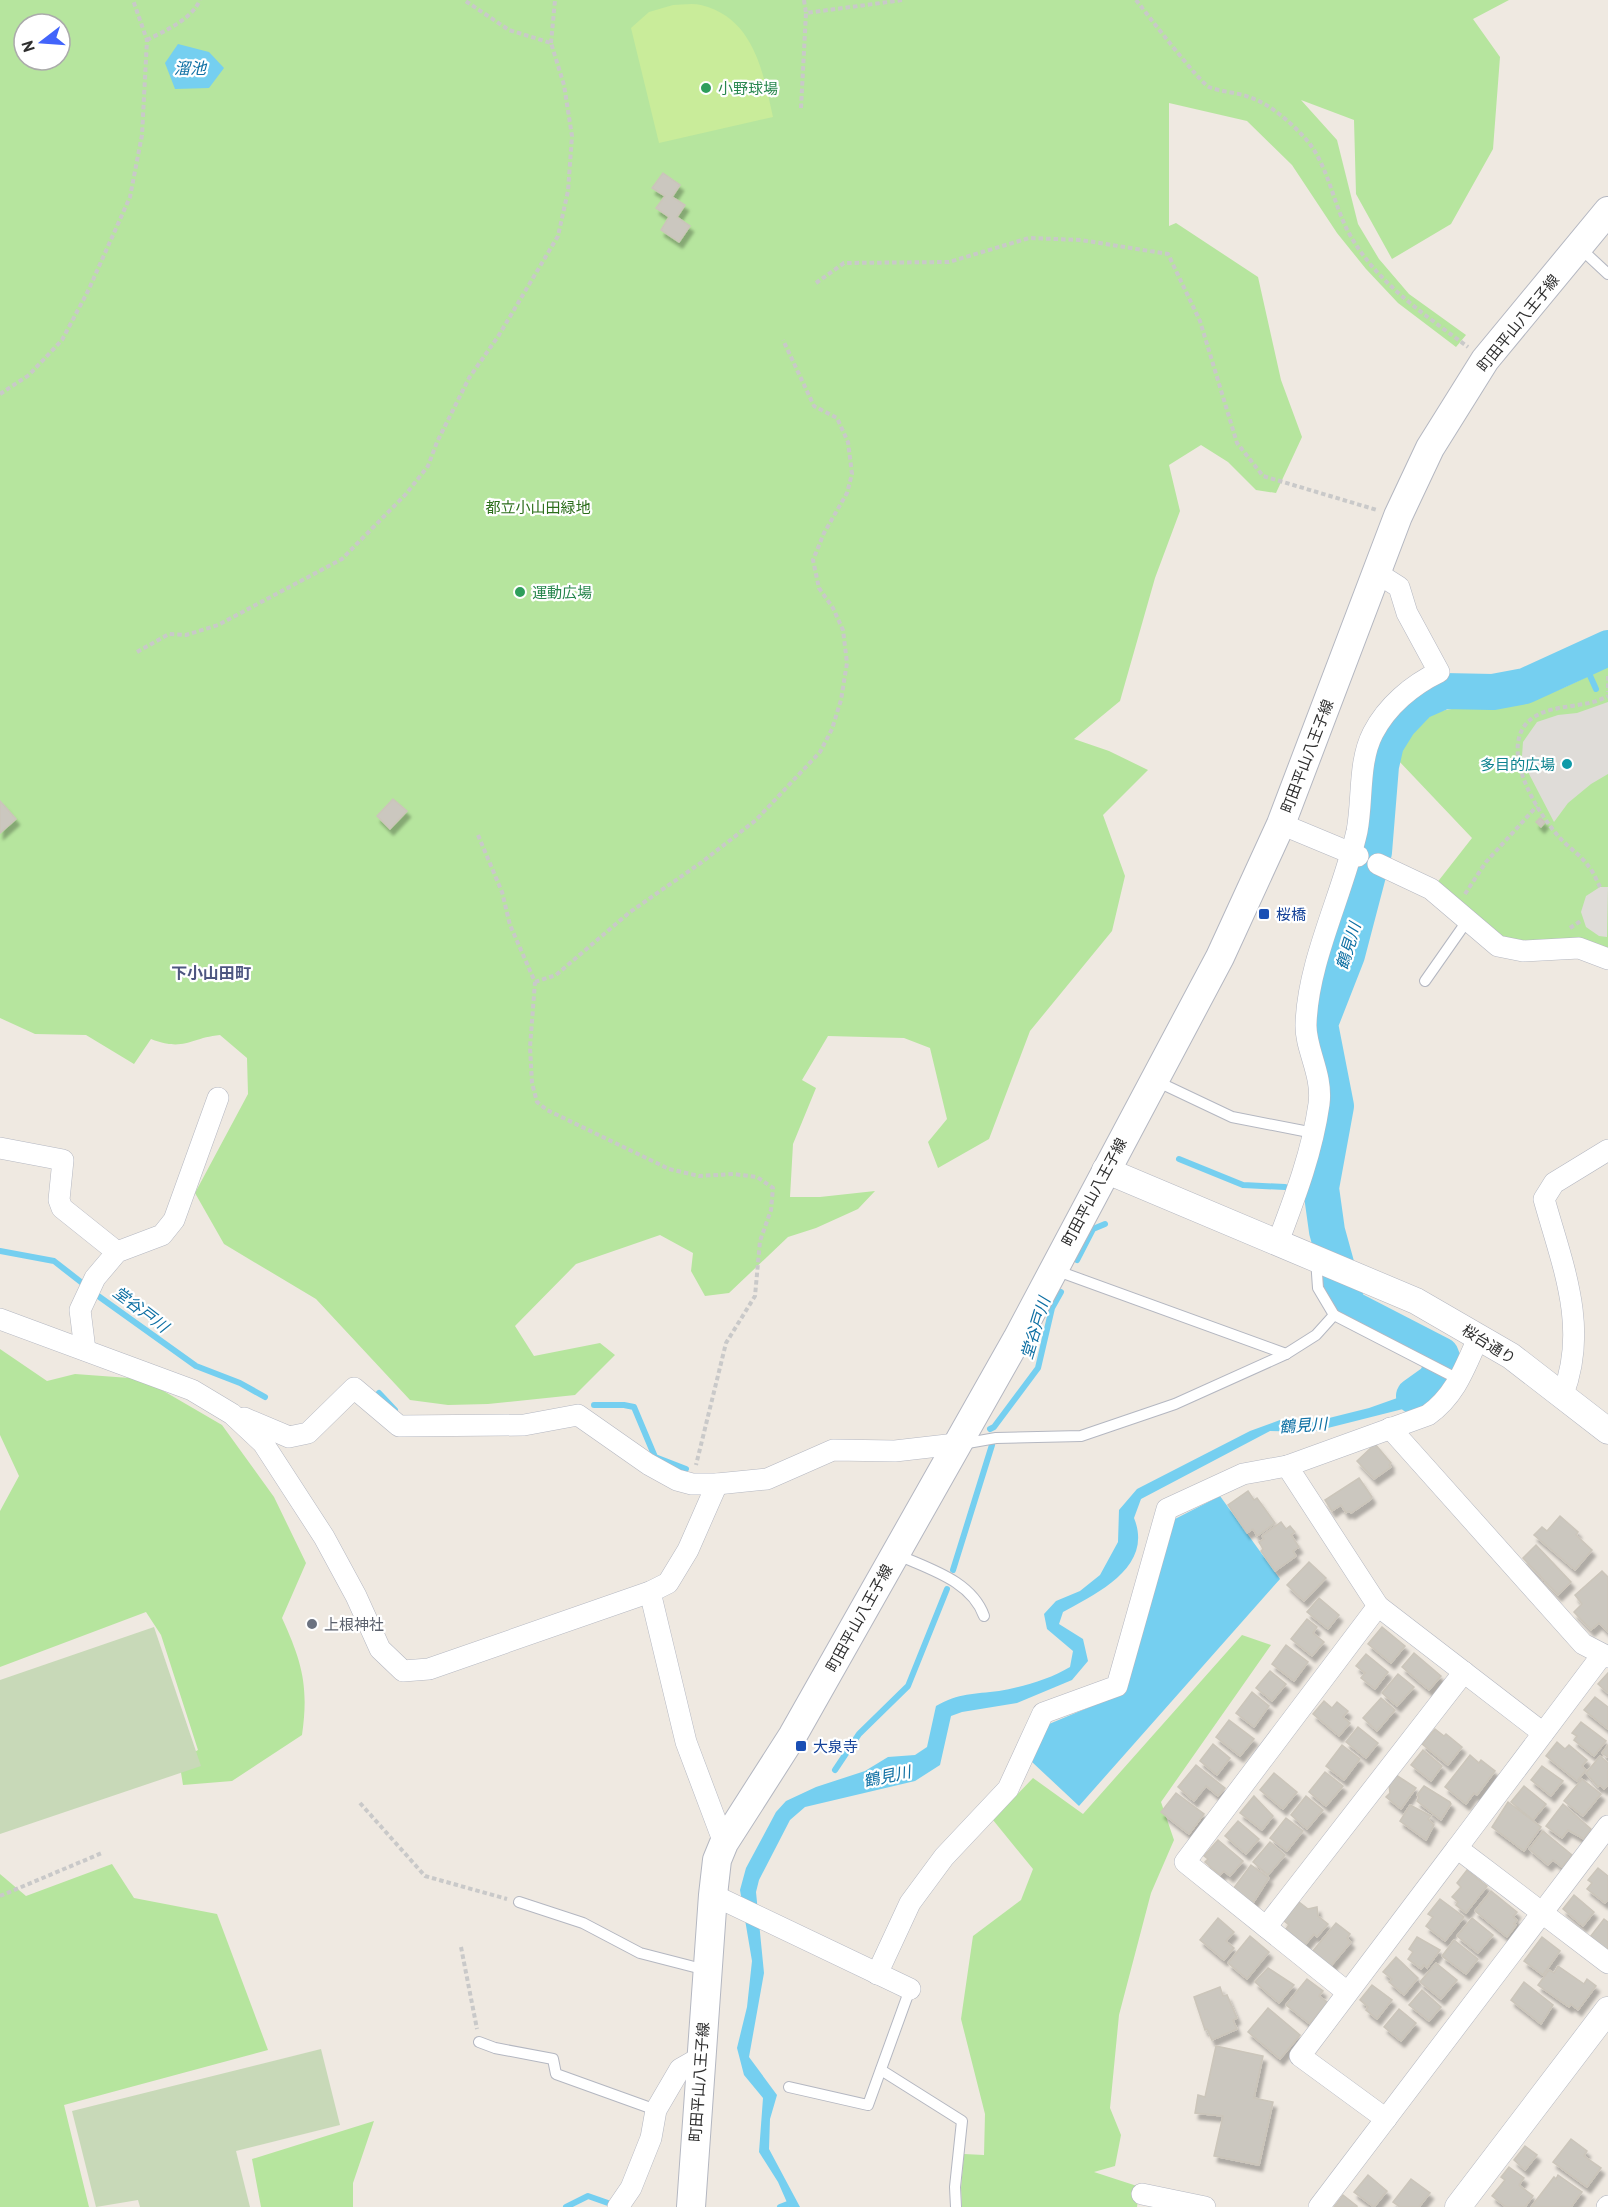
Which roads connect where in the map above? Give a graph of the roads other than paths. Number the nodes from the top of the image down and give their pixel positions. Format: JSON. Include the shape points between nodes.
{"nodes":[{"id":1,"x":1608,"y":211,"type":"edge"},
{"id":2,"x":1580,"y":248,"type":"junction"},
{"id":3,"x":1608,"y":274,"type":"edge"},
{"id":4,"x":1377,"y":573,"type":"junction"},
{"id":5,"x":1281,"y":824,"type":"junction"},
{"id":6,"x":1355,"y":854,"type":"junction"},
{"id":7,"x":1378,"y":864,"type":"joint"},
{"id":8,"x":1461,"y":915,"type":"junction"},
{"id":9,"x":1608,"y":958,"type":"edge"},
{"id":10,"x":1425,"y":981,"type":"dead end"},
{"id":11,"x":1154,"y":1080,"type":"junction"},
{"id":12,"x":218,"y":1098,"type":"dead end"},
{"id":13,"x":1314,"y":1133,"type":"junction"},
{"id":14,"x":0,"y":1148,"type":"edge"},
{"id":15,"x":1608,"y":1150,"type":"edge"},
{"id":16,"x":1106,"y":1170,"type":"junction"},
{"id":17,"x":1278,"y":1242,"type":"junction"},
{"id":18,"x":117,"y":1252,"type":"junction"},
{"id":19,"x":1317,"y":1259,"type":"junction"},
{"id":20,"x":1053,"y":1269,"type":"junction"},
{"id":21,"x":1334,"y":1315,"type":"junction"},
{"id":22,"x":0,"y":1319,"type":"edge"},
{"id":23,"x":1479,"y":1336,"type":"junction"},
{"id":24,"x":85,"y":1350,"type":"junction"},
{"id":25,"x":1286,"y":1354,"type":"junction"},
{"id":26,"x":1455,"y":1378,"type":"junction"},
{"id":27,"x":1563,"y":1394,"type":"junction"},
{"id":28,"x":232,"y":1414,"type":"junction"},
{"id":29,"x":1390,"y":1428,"type":"junction"},
{"id":30,"x":1608,"y":1431,"type":"edge"},
{"id":31,"x":956,"y":1444,"type":"junction"},
{"id":32,"x":1287,"y":1466,"type":"junction"},
{"id":33,"x":717,"y":1484,"type":"junction"},
{"id":34,"x":896,"y":1554,"type":"junction"},
{"id":35,"x":650,"y":1592,"type":"junction"},
{"id":36,"x":1378,"y":1606,"type":"junction"},
{"id":37,"x":984,"y":1616,"type":"dead end"},
{"id":38,"x":1605,"y":1656,"type":"edge"},
{"id":39,"x":1464,"y":1672,"type":"junction"},
{"id":40,"x":1543,"y":1733,"type":"junction"},
{"id":41,"x":1608,"y":1826,"type":"edge"},
{"id":42,"x":724,"y":1844,"type":"junction"},
{"id":43,"x":1457,"y":1848,"type":"junction"},
{"id":44,"x":713,"y":1894,"type":"junction"},
{"id":45,"x":519,"y":1902,"type":"road end"},
{"id":46,"x":1542,"y":1913,"type":"junction"},
{"id":47,"x":1266,"y":1927,"type":"junction"},
{"id":48,"x":1608,"y":1964,"type":"edge"},
{"id":49,"x":706,"y":1970,"type":"junction"},
{"id":50,"x":877,"y":1974,"type":"junction"},
{"id":51,"x":910,"y":1989,"type":"joint"},
{"id":52,"x":1347,"y":1992,"type":"junction"},
{"id":53,"x":1608,"y":2010,"type":"edge"},
{"id":54,"x":479,"y":2042,"type":"road end"},
{"id":55,"x":701,"y":2057,"type":"junction"},
{"id":56,"x":881,"y":2070,"type":"junction"},
{"id":57,"x":789,"y":2087,"type":"dead end"},
{"id":58,"x":656,"y":2110,"type":"junction"},
{"id":59,"x":1386,"y":2119,"type":"junction"},
{"id":60,"x":1142,"y":2194,"type":"dead end"},
{"id":61,"x":618,"y":2207,"type":"edge"},
{"id":62,"x":691,"y":2207,"type":"edge"},
{"id":63,"x":956,"y":2207,"type":"edge"},
{"id":64,"x":1205,"y":2207,"type":"edge"},
{"id":65,"x":1319,"y":2207,"type":"edge"},
{"id":66,"x":1458,"y":2207,"type":"edge"}],
"edges":[{"from":1,"to":2,"type":"main road","name":"町田平山八王子線"},
{"from":2,"to":3,"type":"lane"},
{"from":2,"to":4,"type":"main road","name":"町田平山八王子線","via":[[1485,360],[1446,418],[1415,476]]},
{"from":4,"to":5,"type":"main road","name":"町田平山八王子線"},
{"from":4,"to":6,"type":"street","via":[[1399,588],[1407,613],[1438,672],[1404,694],[1372,735]]},
{"from":5,"to":6,"type":"street"},
{"from":5,"to":11,"type":"main road","name":"町田平山八王子線","via":[[1220,957]]},
{"from":6,"to":7,"type":"lane"},
{"from":6,"to":13,"type":"street","via":[[1310,990],[1305,1027],[1318,1071],[1320,1101]]},
{"from":7,"to":8,"type":"street","via":[[1431,889]]},
{"from":8,"to":9,"type":"street","via":[[1489,940],[1510,949],[1579,948]]},
{"from":8,"to":10,"type":"lane"},
{"from":11,"to":13,"type":"lane","via":[[1232,1118]]},
{"from":11,"to":16,"type":"main road","name":"町田平山八王子線"},
{"from":12,"to":18,"type":"street","via":[[174,1220],[162,1235]]},
{"from":13,"to":17,"type":"street","via":[[1302,1181]]},
{"from":14,"to":18,"type":"street","via":[[63,1160],[59,1200],[62,1208]]},
{"from":15,"to":27,"type":"street","via":[[1554,1183],[1544,1199],[1574,1310],[1572,1372]]},
{"from":16,"to":17,"type":"street"},
{"from":16,"to":20,"type":"main road","name":"町田平山八王子線"},
{"from":17,"to":19,"type":"street"},
{"from":18,"to":24,"type":"street","via":[[95,1278],[82,1303]]},
{"from":19,"to":21,"type":"lane","via":[[1318,1288]]},
{"from":19,"to":23,"type":"street","name":"桜台通り","via":[[1416,1301]]},
{"from":20,"to":25,"type":"lane"},
{"from":20,"to":31,"type":"main road","name":"町田平山八王子線"},
{"from":21,"to":25,"type":"lane","via":[[1316,1335]]},
{"from":21,"to":26,"type":"lane"},
{"from":22,"to":24,"type":"street"},
{"from":23,"to":26,"type":"street"},
{"from":23,"to":27,"type":"street","name":"桜台通り"},
{"from":24,"to":28,"type":"street","via":[[192,1390]]},
{"from":25,"to":31,"type":"lane","via":[[1175,1404],[1081,1436],[996,1438]]},
{"from":26,"to":29,"type":"street","via":[[1445,1402],[1428,1415]]},
{"from":27,"to":30,"type":"street","name":"桜台通り"},
{"from":28,"to":33,"type":"street","via":[[290,1437],[308,1433],[354,1388],[399,1426],[524,1425],[578,1415],[677,1480]]},
{"from":28,"to":35,"type":"street","via":[[276,1461],[335,1557],[380,1649],[403,1671],[429,1669]]},
{"from":29,"to":32,"type":"street"},
{"from":29,"to":38,"type":"street","via":[[1583,1644]]},
{"from":31,"to":33,"type":"street","via":[[895,1451],[833,1450],[767,1479]]},
{"from":31,"to":34,"type":"main road","name":"町田平山八王子線"},
{"from":32,"to":36,"type":"street"},
{"from":32,"to":50,"type":"street","via":[[1243,1474],[1167,1509],[1117,1686],[1043,1713],[1008,1789],[944,1857],[910,1903]]},
{"from":33,"to":35,"type":"street","via":[[688,1550],[668,1583]]},
{"from":34,"to":37,"type":"lane","via":[[962,1585]]},
{"from":34,"to":42,"type":"main road","name":"町田平山八王子線","via":[[793,1735]]},
{"from":35,"to":42,"type":"street","via":[[686,1742]]},
{"from":36,"to":39,"type":"street"},
{"from":36,"to":47,"type":"street","via":[[1185,1862]]},
{"from":38,"to":40,"type":"street"},
{"from":39,"to":40,"type":"street"},
{"from":39,"to":47,"type":"street"},
{"from":40,"to":43,"type":"street"},
{"from":41,"to":46,"type":"street"},
{"from":42,"to":44,"type":"main road","name":"町田平山八王子線","via":[[717,1860]]},
{"from":43,"to":46,"type":"street"},
{"from":43,"to":52,"type":"street"},
{"from":44,"to":49,"type":"main road","name":"町田平山八王子線"},
{"from":44,"to":50,"type":"street"},
{"from":45,"to":49,"type":"lane","via":[[583,1923],[640,1953]]},
{"from":46,"to":48,"type":"street"},
{"from":46,"to":59,"type":"street"},
{"from":47,"to":52,"type":"street"},
{"from":49,"to":55,"type":"main road","name":"町田平山八王子線"},
{"from":50,"to":51,"type":"street"},
{"from":51,"to":56,"type":"lane"},
{"from":52,"to":59,"type":"street","via":[[1300,2056]]},
{"from":53,"to":66,"type":"street"},
{"from":54,"to":58,"type":"lane","via":[[553,2059],[556,2074]]},
{"from":55,"to":58,"type":"street","via":[[680,2069]]},
{"from":55,"to":62,"type":"main road","name":"町田平山八王子線"},
{"from":56,"to":57,"type":"lane","via":[[868,2105]]},
{"from":56,"to":63,"type":"lane","via":[[962,2121]]},
{"from":58,"to":61,"type":"street","via":[[651,2138],[631,2188]]},
{"from":59,"to":65,"type":"street"},
{"from":60,"to":64,"type":"street"}]}
